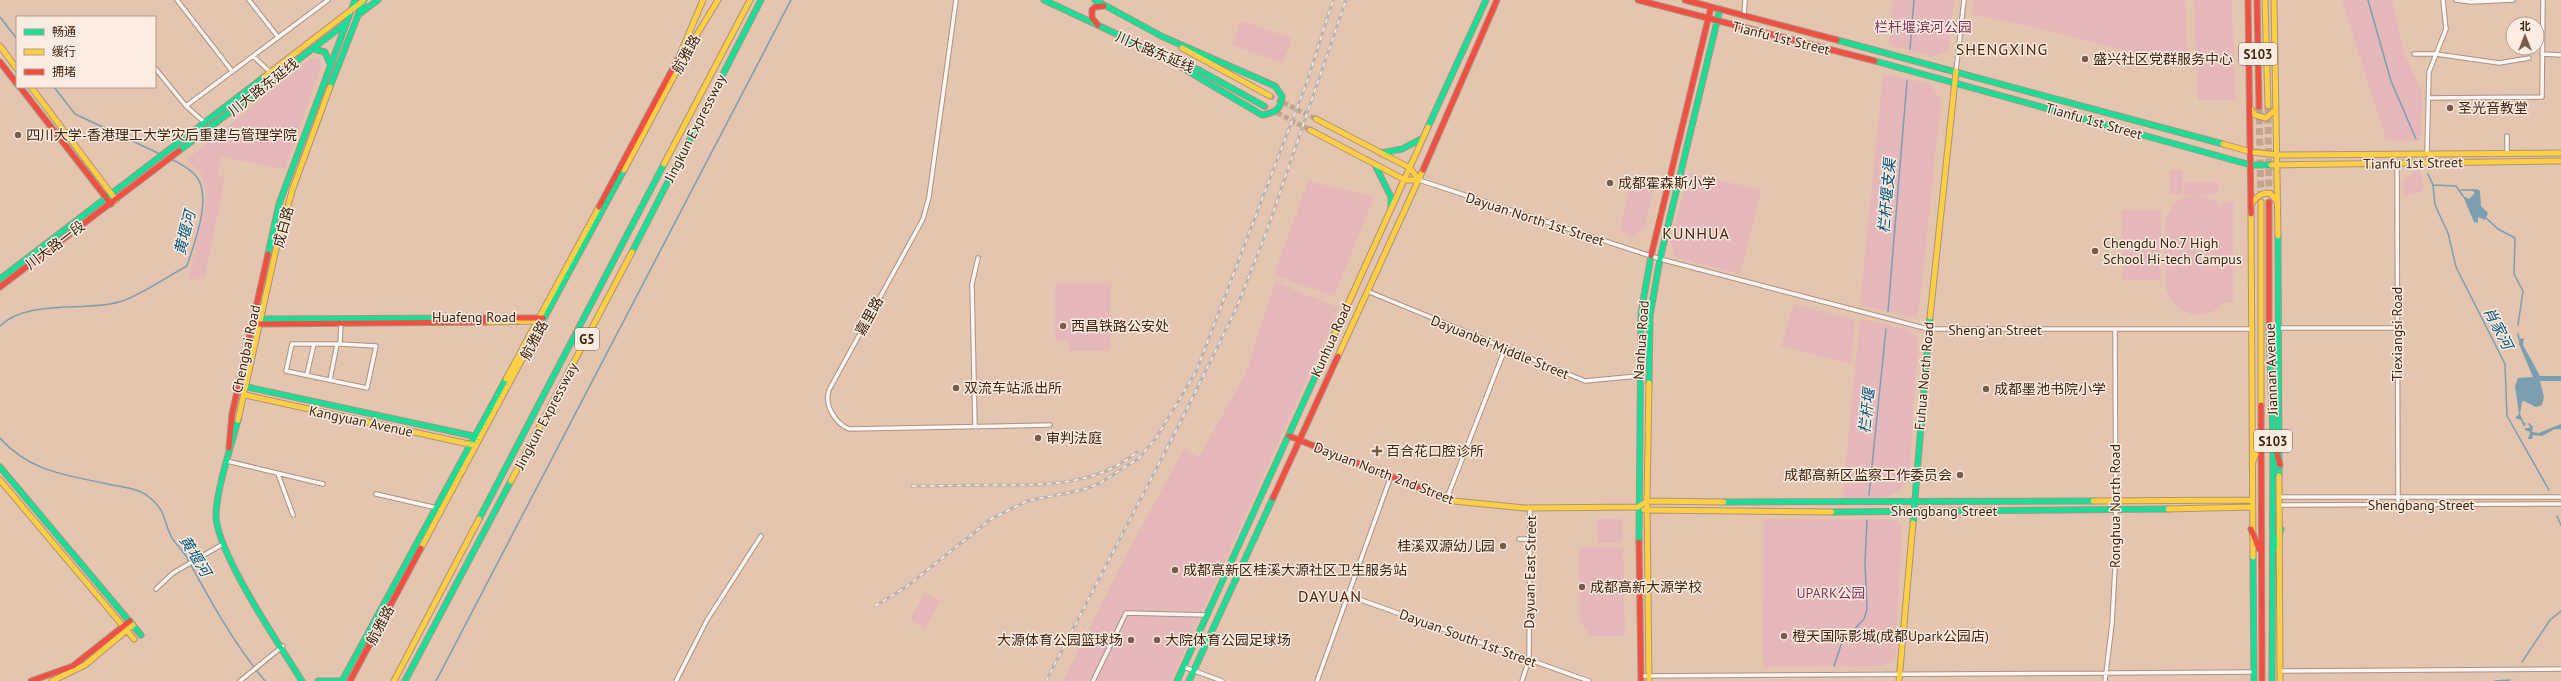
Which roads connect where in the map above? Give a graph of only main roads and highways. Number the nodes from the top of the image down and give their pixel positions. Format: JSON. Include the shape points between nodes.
{"nodes":[{"id":1,"x":355,"y":0,"type":"edge"},
{"id":2,"x":364,"y":0,"type":"edge"},
{"id":3,"x":378,"y":0,"type":"edge"},
{"id":4,"x":703,"y":0,"type":"edge"},
{"id":5,"x":718,"y":0,"type":"edge"},
{"id":6,"x":750,"y":0,"type":"edge"},
{"id":7,"x":761,"y":0,"type":"edge"},
{"id":8,"x":1044,"y":0,"type":"edge"},
{"id":9,"x":1095,"y":0,"type":"edge"},
{"id":10,"x":1486,"y":0,"type":"edge"},
{"id":11,"x":1497,"y":0,"type":"edge"},
{"id":12,"x":1638,"y":0,"type":"edge"},
{"id":13,"x":1685,"y":0,"type":"edge"},
{"id":14,"x":2248,"y":0,"type":"edge"},
{"id":15,"x":2257,"y":0,"type":"edge"},
{"id":16,"x":2265,"y":0,"type":"edge"},
{"id":17,"x":2274,"y":0,"type":"edge"},
{"id":18,"x":1107,"y":7,"type":"junction"},
{"id":19,"x":1711,"y":7,"type":"junction"},
{"id":20,"x":1720,"y":9,"type":"junction"},
{"id":21,"x":352,"y":10,"type":"junction"},
{"id":22,"x":358,"y":15,"type":"junction"},
{"id":23,"x":1708,"y":19,"type":"junction"},
{"id":24,"x":1717,"y":21,"type":"junction"},
{"id":25,"x":347,"y":23,"type":"junction"},
{"id":26,"x":1099,"y":27,"type":"junction"},
{"id":27,"x":1161,"y":36,"type":"junction"},
{"id":28,"x":0,"y":46,"type":"edge"},
{"id":29,"x":313,"y":49,"type":"junction"},
{"id":30,"x":1154,"y":51,"type":"junction"},
{"id":31,"x":0,"y":62,"type":"edge"},
{"id":32,"x":330,"y":64,"type":"junction"},
{"id":33,"x":16,"y":67,"type":"edge"},
{"id":34,"x":1956,"y":71,"type":"junction"},
{"id":35,"x":1954,"y":82,"type":"junction"},
{"id":36,"x":16,"y":83,"type":"edge"},
{"id":37,"x":21,"y":88,"type":"edge"},
{"id":38,"x":32,"y":88,"type":"edge"},
{"id":39,"x":1270,"y":96,"type":"tunnel mouth"},
{"id":40,"x":1264,"y":106,"type":"tunnel mouth"},
{"id":41,"x":2268,"y":106,"type":"tunnel mouth"},
{"id":42,"x":2259,"y":107,"type":"tunnel mouth"},
{"id":43,"x":2251,"y":109,"type":"junction"},
{"id":44,"x":2276,"y":109,"type":"junction"},
{"id":45,"x":1316,"y":119,"type":"tunnel mouth"},
{"id":46,"x":1310,"y":130,"type":"tunnel mouth"},
{"id":47,"x":1424,"y":137,"type":"junction"},
{"id":48,"x":2251,"y":152,"type":"junction"},
{"id":49,"x":1380,"y":153,"type":"junction"},
{"id":50,"x":2561,"y":153,"type":"edge"},
{"id":51,"x":2278,"y":155,"type":"junction"},
{"id":52,"x":2561,"y":161,"type":"edge"},
{"id":53,"x":1375,"y":164,"type":"junction"},
{"id":54,"x":2251,"y":165,"type":"junction"},
{"id":55,"x":2278,"y":165,"type":"junction"},
{"id":56,"x":1410,"y":168,"type":"junction"},
{"id":57,"x":1405,"y":180,"type":"junction"},
{"id":58,"x":1419,"y":180,"type":"junction"},
{"id":59,"x":111,"y":193,"type":"junction"},
{"id":60,"x":106,"y":198,"type":"junction"},
{"id":61,"x":116,"y":200,"type":"junction"},
{"id":62,"x":2261,"y":202,"type":"tunnel mouth"},
{"id":63,"x":2269,"y":202,"type":"tunnel mouth"},
{"id":64,"x":111,"y":204,"type":"junction"},
{"id":65,"x":2251,"y":205,"type":"junction"},
{"id":66,"x":2279,"y":206,"type":"junction"},
{"id":67,"x":1391,"y":209,"type":"junction"},
{"id":68,"x":0,"y":279,"type":"edge"},
{"id":69,"x":0,"y":287,"type":"edge"},
{"id":70,"x":541,"y":319,"type":"junction"},
{"id":71,"x":260,"y":321,"type":"junction"},
{"id":72,"x":247,"y":387,"type":"junction"},
{"id":73,"x":245,"y":395,"type":"junction"},
{"id":74,"x":1289,"y":436,"type":"junction"},
{"id":75,"x":478,"y":437,"type":"junction"},
{"id":76,"x":2273,"y":438,"type":"junction"},
{"id":77,"x":1298,"y":441,"type":"junction"},
{"id":78,"x":2261,"y":442,"type":"junction"},
{"id":79,"x":474,"y":445,"type":"junction"},
{"id":80,"x":227,"y":461,"type":"junction"},
{"id":81,"x":2252,"y":464,"type":"junction"},
{"id":82,"x":2280,"y":465,"type":"junction"},
{"id":83,"x":0,"y":467,"type":"edge"},
{"id":84,"x":0,"y":480,"type":"edge"},
{"id":85,"x":2252,"y":500,"type":"junction"},
{"id":86,"x":1647,"y":501,"type":"junction"},
{"id":87,"x":1913,"y":502,"type":"junction"},
{"id":88,"x":1638,"y":507,"type":"junction"},
{"id":89,"x":2251,"y":507,"type":"junction"},
{"id":90,"x":1647,"y":511,"type":"junction"},
{"id":91,"x":1912,"y":511,"type":"junction"},
{"id":92,"x":2251,"y":529,"type":"junction"},
{"id":93,"x":2281,"y":529,"type":"junction"},
{"id":94,"x":2261,"y":554,"type":"junction"},
{"id":95,"x":2272,"y":554,"type":"junction"},
{"id":96,"x":131,"y":623,"type":"junction"},
{"id":97,"x":125,"y":629,"type":"junction"},
{"id":98,"x":141,"y":634,"type":"dead end"},
{"id":99,"x":134,"y":639,"type":"dead end"},
{"id":100,"x":1641,"y":679,"type":"edge"},
{"id":101,"x":1649,"y":679,"type":"edge"},
{"id":102,"x":31,"y":681,"type":"edge"},
{"id":103,"x":52,"y":681,"type":"edge"},
{"id":104,"x":302,"y":681,"type":"edge"},
{"id":105,"x":318,"y":681,"type":"edge"},
{"id":106,"x":342,"y":681,"type":"edge"},
{"id":107,"x":350,"y":681,"type":"edge"},
{"id":108,"x":394,"y":681,"type":"edge"},
{"id":109,"x":405,"y":681,"type":"edge"},
{"id":110,"x":1177,"y":681,"type":"edge"},
{"id":111,"x":1189,"y":681,"type":"edge"},
{"id":112,"x":1899,"y":681,"type":"edge"},
{"id":113,"x":2254,"y":681,"type":"edge"},
{"id":114,"x":2262,"y":681,"type":"edge"},
{"id":115,"x":2272,"y":681,"type":"edge"},
{"id":116,"x":2280,"y":681,"type":"edge"}],
"edges":[{"from":1,"to":21,"type":"main road","name":"Chengbai Road"},
{"from":2,"to":21,"type":"main road","name":"川大路东延线"},
{"from":2,"to":22,"type":"main road","name":"成白路"},
{"from":3,"to":22,"type":"main road","name":"川大路东延线"},
{"from":4,"to":70,"type":"main road","name":"航雅路","via":[[676,65]]},
{"from":5,"to":70,"type":"main road","name":"航雅路","via":[[690,46]]},
{"from":6,"to":108,"type":"main road","name":"Jingkun Expressway","number":"G5"},
{"from":7,"to":109,"type":"main road","name":"Jingkun Expressway","number":"G5","via":[[601,312]]},
{"from":8,"to":26,"type":"main road","name":"川大路东延线"},
{"from":9,"to":18,"type":"main road","name":"川大路东延线"},
{"from":10,"to":47,"type":"main road","name":"Kunhua Road"},
{"from":11,"to":58,"type":"main road","name":"Kunhua Road"},
{"from":12,"to":23,"type":"main road","name":"Tianfu 1st Street"},
{"from":13,"to":19,"type":"main road","name":"Tianfu 1st Street"},
{"from":14,"to":43,"type":"main road"},
{"from":15,"to":42,"type":"main road","number":"S103"},
{"from":16,"to":41,"type":"main road","number":"S103"},
{"from":17,"to":44,"type":"main road"},
{"from":18,"to":26,"type":"main road","via":[[1100,6],[1092,10],[1092,18]]},
{"from":18,"to":27,"type":"main road","name":"川大路东延线"},
{"from":19,"to":20,"type":"main road","name":"Tianfu 1st Street"},
{"from":19,"to":23,"type":"main road","name":"Nanhua Road"},
{"from":20,"to":24,"type":"main road","name":"Nanhua Road"},
{"from":20,"to":34,"type":"main road","name":"Tianfu 1st Street"},
{"from":21,"to":25,"type":"main road","name":"Chengbai Road"},
{"from":21,"to":59,"type":"main road","name":"川大路东延线"},
{"from":22,"to":25,"type":"main road","name":"川大路东延线"},
{"from":22,"to":71,"type":"main road","name":"成白路","via":[[293,188],[278,240]]},
{"from":23,"to":24,"type":"main road","name":"Tianfu 1st Street"},
{"from":23,"to":88,"type":"main road","name":"Nanhua Road","via":[[1641,313],[1638,376]]},
{"from":24,"to":35,"type":"main road","name":"Tianfu 1st Street"},
{"from":24,"to":86,"type":"main road","name":"Nanhua Road","via":[[1660,259],[1650,316]]},
{"from":25,"to":29,"type":"main road","name":"川大路东延线"},
{"from":25,"to":32,"type":"main road","name":"Chengbai Road"},
{"from":26,"to":30,"type":"main road","name":"川大路东延线"},
{"from":27,"to":30,"type":"main road","via":[[1275,86],[1282,96],[1281,106],[1274,113],[1262,115]]},
{"from":27,"to":39,"type":"main road","name":"川大路东延线"},
{"from":28,"to":33,"type":"main road"},
{"from":29,"to":32,"type":"main road","via":[[325,52]]},
{"from":29,"to":61,"type":"main road","name":"川大路东延线"},
{"from":30,"to":40,"type":"main road","name":"川大路东延线","via":[[1199,70]]},
{"from":31,"to":36,"type":"main road"},
{"from":32,"to":80,"type":"main road","name":"Chengbai Road","via":[[279,204],[232,414]]},
{"from":34,"to":35,"type":"main road","name":"Fuhua North Road"},
{"from":34,"to":48,"type":"main road","name":"Tianfu 1st Street"},
{"from":35,"to":54,"type":"main road","name":"Tianfu 1st Street"},
{"from":35,"to":87,"type":"main road","name":"Fuhua North Road"},
{"from":37,"to":60,"type":"main road"},
{"from":38,"to":59,"type":"main road"},
{"from":43,"to":44,"type":"main road","via":[[2255,115],[2266,118]]},
{"from":43,"to":48,"type":"main road"},
{"from":44,"to":51,"type":"main road"},
{"from":45,"to":49,"type":"main road"},
{"from":46,"to":53,"type":"main road"},
{"from":47,"to":49,"type":"main road","via":[[1413,146],[1396,152]]},
{"from":47,"to":56,"type":"main road","name":"Kunhua Road"},
{"from":48,"to":51,"type":"main road","name":"Tianfu 1st Street"},
{"from":48,"to":54,"type":"main road"},
{"from":49,"to":56,"type":"main road"},
{"from":50,"to":51,"type":"main road","name":"Tianfu 1st Street"},
{"from":51,"to":55,"type":"main road"},
{"from":52,"to":55,"type":"main road","name":"Tianfu 1st Street"},
{"from":53,"to":57,"type":"main road"},
{"from":53,"to":67,"type":"main road","via":[[1390,197]]},
{"from":54,"to":55,"type":"main road","name":"Tianfu 1st Street"},
{"from":54,"to":65,"type":"main road"},
{"from":55,"to":66,"type":"main road"},
{"from":56,"to":57,"type":"main road","name":"Kunhua Road"},
{"from":56,"to":58,"type":"main road"},
{"from":57,"to":58,"type":"main road"},
{"from":57,"to":67,"type":"main road","name":"Kunhua Road"},
{"from":58,"to":77,"type":"main road","name":"Kunhua Road"},
{"from":59,"to":60,"type":"main road","name":"川大路东延线"},
{"from":59,"to":61,"type":"main road"},
{"from":60,"to":64,"type":"main road"},
{"from":60,"to":68,"type":"main road","name":"川大路一段"},
{"from":61,"to":64,"type":"main road","name":"川大路东延线"},
{"from":62,"to":78,"type":"main road","name":"Jiannan Avenue","number":"S103"},
{"from":63,"to":76,"type":"main road","name":"Jiannan Avenue","number":"S103"},
{"from":64,"to":69,"type":"main road","name":"川大路一段"},
{"from":65,"to":66,"type":"main road","via":[[2257,195],[2270,193]]},
{"from":65,"to":81,"type":"main road"},
{"from":66,"to":82,"type":"main road"},
{"from":67,"to":74,"type":"main road","name":"Kunhua Road"},
{"from":70,"to":71,"type":"main road","name":"Huafeng Road"},
{"from":70,"to":71,"type":"main road","name":"Huafeng Road","via":[[341,324]]},
{"from":70,"to":75,"type":"main road","name":"航雅路"},
{"from":71,"to":72,"type":"main road","name":"成白路"},
{"from":72,"to":73,"type":"main road","name":"成白路"},
{"from":72,"to":75,"type":"main road"},
{"from":73,"to":79,"type":"main road","name":"Kangyuan Avenue"},
{"from":73,"to":80,"type":"main road","name":"成白路"},
{"from":74,"to":77,"type":"main road","name":"Dayuan North 2nd Street"},
{"from":74,"to":110,"type":"main road","name":"Kunhua Road"},
{"from":75,"to":79,"type":"main road","name":"航雅路"},
{"from":76,"to":82,"type":"main road"},
{"from":76,"to":95,"type":"main road","name":"Jiannan Avenue","number":"S103"},
{"from":77,"to":88,"type":"main road","name":"Dayuan North 2nd Street","via":[[1454,501],[1530,508]]},
{"from":77,"to":111,"type":"main road","name":"Kunhua Road"},
{"from":78,"to":81,"type":"main road"},
{"from":78,"to":94,"type":"main road","name":"Jiannan Avenue","number":"S103"},
{"from":79,"to":106,"type":"main road","name":"航雅路"},
{"from":79,"to":107,"type":"main road","name":"航雅路"},
{"from":80,"to":104,"type":"main road","name":"Chengbai Road","via":[[216,515],[223,544],[244,585]]},
{"from":81,"to":85,"type":"main road"},
{"from":82,"to":93,"type":"main road"},
{"from":83,"to":96,"type":"main road"},
{"from":84,"to":97,"type":"main road"},
{"from":85,"to":87,"type":"main road","name":"Shengbang Street"},
{"from":85,"to":89,"type":"main road"},
{"from":86,"to":87,"type":"main road","name":"Shengbang Street"},
{"from":86,"to":88,"type":"main road"},
{"from":86,"to":90,"type":"main road","name":"Nanhua Road"},
{"from":87,"to":91,"type":"main road","name":"Fuhua North Road"},
{"from":88,"to":90,"type":"main road","name":"Shengbang Street"},
{"from":88,"to":100,"type":"main road","name":"Nanhua Road"},
{"from":89,"to":91,"type":"main road","name":"Shengbang Street"},
{"from":89,"to":92,"type":"main road"},
{"from":90,"to":91,"type":"main road","name":"Shengbang Street"},
{"from":90,"to":101,"type":"main road","name":"Nanhua Road"},
{"from":91,"to":112,"type":"main road","name":"Fuhua North Road"},
{"from":92,"to":94,"type":"main road"},
{"from":92,"to":113,"type":"main road"},
{"from":93,"to":95,"type":"main road"},
{"from":93,"to":116,"type":"main road"},
{"from":94,"to":114,"type":"main road","name":"Jiannan Avenue","number":"S103"},
{"from":95,"to":115,"type":"main road","name":"Jiannan Avenue","number":"S103"},
{"from":96,"to":97,"type":"main road"},
{"from":96,"to":98,"type":"main road"},
{"from":97,"to":99,"type":"main road"},
{"from":97,"to":102,"type":"main road","via":[[73,666]]},
{"from":97,"to":103,"type":"main road","via":[[79,668]]},
{"from":105,"to":106,"type":"main road"}]}
